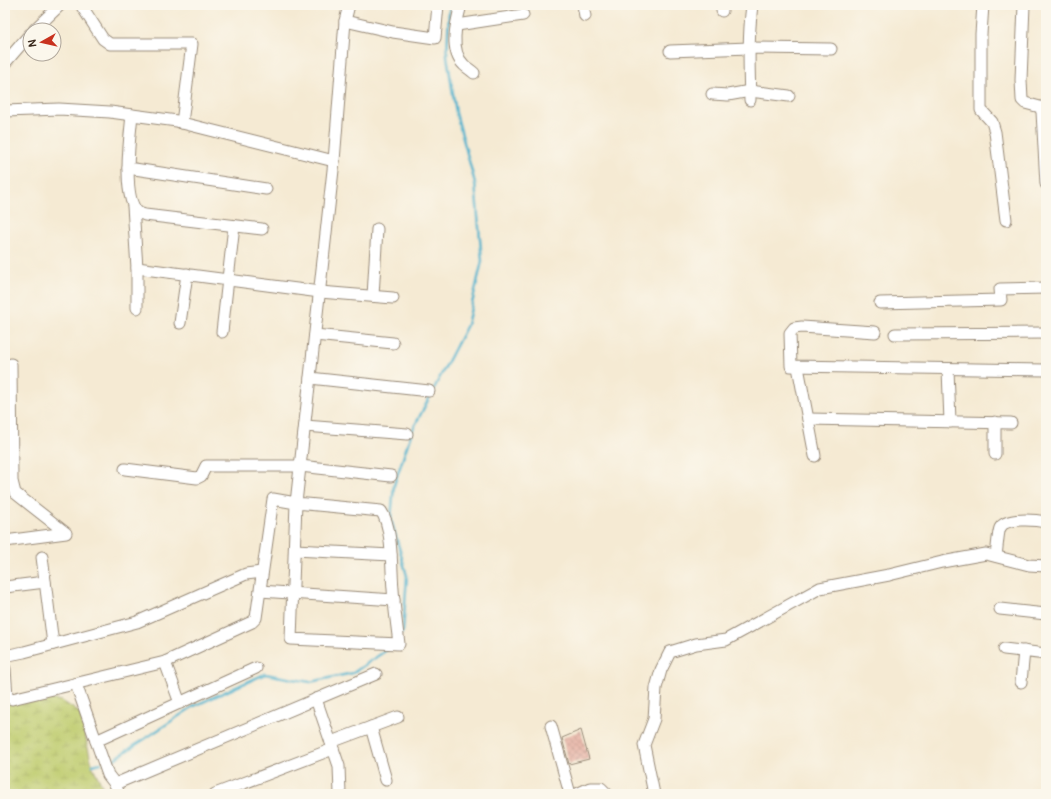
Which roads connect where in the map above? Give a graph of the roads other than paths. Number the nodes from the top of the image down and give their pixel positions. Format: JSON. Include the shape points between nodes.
{"nodes":[{"id":1,"x":60,"y":5,"type":"edge"},
{"id":2,"x":81,"y":5,"type":"edge"},
{"id":3,"x":349,"y":5,"type":"edge"},
{"id":4,"x":438,"y":5,"type":"edge"},
{"id":5,"x":461,"y":5,"type":"edge"},
{"id":6,"x":752,"y":5,"type":"edge"},
{"id":7,"x":983,"y":5,"type":"edge"},
{"id":8,"x":1024,"y":5,"type":"edge"},
{"id":9,"x":524,"y":15,"type":"dead end"},
{"id":10,"x":345,"y":21,"type":"junction"},
{"id":11,"x":42,"y":22,"type":"edge"},
{"id":12,"x":457,"y":25,"type":"junction"},
{"id":13,"x":22,"y":43,"type":"edge"},
{"id":14,"x":749,"y":48,"type":"junction"},
{"id":15,"x":831,"y":49,"type":"dead end"},
{"id":16,"x":670,"y":51,"type":"dead end"},
{"id":17,"x":5,"y":63,"type":"edge"},
{"id":18,"x":474,"y":72,"type":"dead end"},
{"id":19,"x":712,"y":94,"type":"dead end"},
{"id":20,"x":750,"y":96,"type":"junction"},
{"id":21,"x":789,"y":96,"type":"dead end"},
{"id":22,"x":5,"y":111,"type":"edge"},
{"id":23,"x":1044,"y":111,"type":"edge"},
{"id":24,"x":132,"y":115,"type":"junction"},
{"id":25,"x":182,"y":123,"type":"junction"},
{"id":26,"x":334,"y":161,"type":"junction"},
{"id":27,"x":128,"y":168,"type":"junction"},
{"id":28,"x":1046,"y":184,"type":"edge"},
{"id":29,"x":266,"y":189,"type":"dead end"},
{"id":30,"x":133,"y":205,"type":"junction"},
{"id":31,"x":1006,"y":220,"type":"dead end"},
{"id":32,"x":234,"y":226,"type":"junction"},
{"id":33,"x":262,"y":229,"type":"dead end"},
{"id":34,"x":377,"y":229,"type":"dead end"},
{"id":35,"x":137,"y":268,"type":"junction"},
{"id":36,"x":187,"y":274,"type":"junction"},
{"id":37,"x":228,"y":280,"type":"junction"},
{"id":38,"x":1046,"y":288,"type":"edge"},
{"id":39,"x":320,"y":292,"type":"junction"},
{"id":40,"x":373,"y":296,"type":"junction"},
{"id":41,"x":393,"y":298,"type":"dead end"},
{"id":42,"x":880,"y":303,"type":"dead end"},
{"id":43,"x":137,"y":308,"type":"dead end"},
{"id":44,"x":180,"y":323,"type":"dead end"},
{"id":45,"x":222,"y":332,"type":"dead end"},
{"id":46,"x":875,"y":332,"type":"dead end"},
{"id":47,"x":1046,"y":333,"type":"edge"},
{"id":48,"x":895,"y":334,"type":"dead end"},
{"id":49,"x":315,"y":335,"type":"junction"},
{"id":50,"x":393,"y":343,"type":"dead end"},
{"id":51,"x":11,"y":364,"type":"dead end"},
{"id":52,"x":798,"y":367,"type":"junction"},
{"id":53,"x":948,"y":369,"type":"junction"},
{"id":54,"x":1046,"y":370,"type":"edge"},
{"id":55,"x":310,"y":378,"type":"junction"},
{"id":56,"x":429,"y":391,"type":"dead end"},
{"id":57,"x":808,"y":419,"type":"junction"},
{"id":58,"x":950,"y":422,"type":"junction"},
{"id":59,"x":995,"y":422,"type":"junction"},
{"id":60,"x":1011,"y":423,"type":"dead end"},
{"id":61,"x":305,"y":426,"type":"junction"},
{"id":62,"x":407,"y":434,"type":"dead end"},
{"id":63,"x":994,"y":454,"type":"dead end"},
{"id":64,"x":815,"y":456,"type":"dead end"},
{"id":65,"x":300,"y":466,"type":"junction"},
{"id":66,"x":125,"y":470,"type":"dead end"},
{"id":67,"x":391,"y":476,"type":"dead end"},
{"id":68,"x":296,"y":503,"type":"junction"},
{"id":69,"x":1046,"y":522,"type":"edge"},
{"id":70,"x":5,"y":541,"type":"edge"},
{"id":71,"x":295,"y":550,"type":"junction"},
{"id":72,"x":391,"y":555,"type":"junction"},
{"id":73,"x":996,"y":556,"type":"junction"},
{"id":74,"x":42,"y":557,"type":"dead end"},
{"id":75,"x":1046,"y":566,"type":"edge"},
{"id":76,"x":262,"y":572,"type":"junction"},
{"id":77,"x":45,"y":582,"type":"junction"},
{"id":78,"x":5,"y":587,"type":"edge"},
{"id":79,"x":260,"y":591,"type":"junction"},
{"id":80,"x":293,"y":593,"type":"junction"},
{"id":81,"x":394,"y":600,"type":"junction"},
{"id":82,"x":1000,"y":608,"type":"dead end"},
{"id":83,"x":1046,"y":614,"type":"edge"},
{"id":84,"x":53,"y":644,"type":"junction"},
{"id":85,"x":1004,"y":649,"type":"dead end"},
{"id":86,"x":1024,"y":652,"type":"junction"},
{"id":87,"x":5,"y":654,"type":"edge"},
{"id":88,"x":1046,"y":654,"type":"edge"},
{"id":89,"x":165,"y":662,"type":"junction"},
{"id":90,"x":256,"y":668,"type":"dead end"},
{"id":91,"x":5,"y":669,"type":"edge"},
{"id":92,"x":376,"y":674,"type":"dead end"},
{"id":93,"x":1021,"y":682,"type":"dead end"},
{"id":94,"x":76,"y":684,"type":"junction"},
{"id":95,"x":316,"y":700,"type":"junction"},
{"id":96,"x":180,"y":704,"type":"junction"},
{"id":97,"x":398,"y":717,"type":"dead end"},
{"id":98,"x":551,"y":726,"type":"dead end"},
{"id":99,"x":370,"y":727,"type":"junction"},
{"id":100,"x":96,"y":741,"type":"junction"},
{"id":101,"x":332,"y":745,"type":"junction"},
{"id":102,"x":386,"y":780,"type":"dead end"},
{"id":103,"x":117,"y":789,"type":"edge"},
{"id":104,"x":215,"y":794,"type":"edge"},
{"id":105,"x":340,"y":794,"type":"edge"},
{"id":106,"x":570,"y":794,"type":"edge"},
{"id":107,"x":577,"y":794,"type":"edge"},
{"id":108,"x":607,"y":794,"type":"edge"},
{"id":109,"x":654,"y":794,"type":"edge"}],
"edges":[{"from":1,"to":11,"type":"street"},
{"from":2,"to":25,"type":"street","via":[[103,39],[110,44],[192,44]]},
{"from":3,"to":10,"type":"street"},
{"from":4,"to":10,"type":"street","via":[[435,38]]},
{"from":5,"to":12,"type":"street"},
{"from":6,"to":14,"type":"street"},
{"from":7,"to":31,"type":"street","via":[[981,110],[992,122],[995,132]]},
{"from":8,"to":23,"type":"street","via":[[1022,100],[1040,106]]},
{"from":9,"to":12,"type":"street"},
{"from":10,"to":26,"type":"street"},
{"from":12,"to":18,"type":"street","via":[[455,51],[463,65]]},
{"from":13,"to":17,"type":"street"},
{"from":14,"to":15,"type":"street"},
{"from":14,"to":16,"type":"street"},
{"from":14,"to":20,"type":"street"},
{"from":19,"to":20,"type":"street"},
{"from":20,"to":21,"type":"street"},
{"from":22,"to":24,"type":"street","via":[[59,109]]},
{"from":23,"to":28,"type":"street"},
{"from":24,"to":25,"type":"street"},
{"from":24,"to":27,"type":"street"},
{"from":25,"to":26,"type":"street"},
{"from":26,"to":39,"type":"street"},
{"from":27,"to":29,"type":"street"},
{"from":27,"to":30,"type":"street","via":[[127,177]]},
{"from":30,"to":32,"type":"street","via":[[138,213],[145,215]]},
{"from":30,"to":35,"type":"street"},
{"from":32,"to":33,"type":"street"},
{"from":32,"to":37,"type":"street"},
{"from":34,"to":40,"type":"street"},
{"from":35,"to":36,"type":"street"},
{"from":35,"to":43,"type":"street"},
{"from":36,"to":37,"type":"street"},
{"from":36,"to":44,"type":"street"},
{"from":37,"to":39,"type":"street"},
{"from":37,"to":45,"type":"street"},
{"from":38,"to":42,"type":"street","via":[[1000,289],[1001,300]]},
{"from":39,"to":40,"type":"street"},
{"from":39,"to":49,"type":"street"},
{"from":40,"to":41,"type":"street"},
{"from":46,"to":52,"type":"street","via":[[794,328],[790,333],[791,366]]},
{"from":47,"to":48,"type":"street"},
{"from":49,"to":50,"type":"street"},
{"from":49,"to":55,"type":"street"},
{"from":51,"to":70,"type":"street","via":[[12,481],[15,493],[66,533]]},
{"from":52,"to":53,"type":"street"},
{"from":52,"to":57,"type":"street"},
{"from":53,"to":54,"type":"street"},
{"from":53,"to":58,"type":"street"},
{"from":55,"to":56,"type":"street"},
{"from":55,"to":61,"type":"street"},
{"from":57,"to":58,"type":"street"},
{"from":57,"to":64,"type":"street"},
{"from":58,"to":59,"type":"street"},
{"from":59,"to":60,"type":"street"},
{"from":59,"to":63,"type":"street"},
{"from":61,"to":62,"type":"street"},
{"from":61,"to":65,"type":"street"},
{"from":65,"to":66,"type":"street","via":[[206,466],[198,478]]},
{"from":65,"to":67,"type":"street"},
{"from":65,"to":68,"type":"street"},
{"from":68,"to":71,"type":"street"},
{"from":68,"to":72,"type":"street","via":[[381,511],[385,517]]},
{"from":68,"to":76,"type":"street","via":[[273,499]]},
{"from":69,"to":73,"type":"street","via":[[1038,520],[1005,523],[1000,528]]},
{"from":71,"to":72,"type":"street"},
{"from":71,"to":80,"type":"street"},
{"from":72,"to":81,"type":"street"},
{"from":73,"to":75,"type":"street","via":[[1029,565]]},
{"from":73,"to":109,"type":"street","via":[[986,554],[957,559],[820,588],[726,640],[696,644],[670,652],[661,670],[656,688],[654,719],[644,745]]},
{"from":74,"to":77,"type":"street"},
{"from":76,"to":79,"type":"street"},
{"from":76,"to":84,"type":"street","via":[[246,574],[137,622]]},
{"from":77,"to":78,"type":"street"},
{"from":77,"to":84,"type":"street"},
{"from":79,"to":80,"type":"street"},
{"from":79,"to":89,"type":"street","via":[[256,618],[252,622]]},
{"from":80,"to":81,"type":"street"},
{"from":80,"to":81,"type":"street","via":[[291,639],[399,644]]},
{"from":82,"to":83,"type":"street"},
{"from":84,"to":87,"type":"street"},
{"from":85,"to":86,"type":"street"},
{"from":86,"to":88,"type":"street"},
{"from":86,"to":93,"type":"street"},
{"from":89,"to":94,"type":"street"},
{"from":89,"to":96,"type":"street"},
{"from":90,"to":96,"type":"street"},
{"from":91,"to":94,"type":"street","via":[[7,696],[12,699]]},
{"from":92,"to":95,"type":"street"},
{"from":94,"to":100,"type":"street"},
{"from":95,"to":101,"type":"street"},
{"from":95,"to":103,"type":"street"},
{"from":96,"to":100,"type":"street"},
{"from":97,"to":99,"type":"street"},
{"from":98,"to":106,"type":"street"},
{"from":99,"to":101,"type":"street"},
{"from":99,"to":102,"type":"street"},
{"from":100,"to":103,"type":"street","via":[[108,775]]},
{"from":101,"to":104,"type":"street"},
{"from":101,"to":105,"type":"street","via":[[339,766]]},
{"from":107,"to":108,"type":"street","via":[[590,788],[601,788]]}]}
